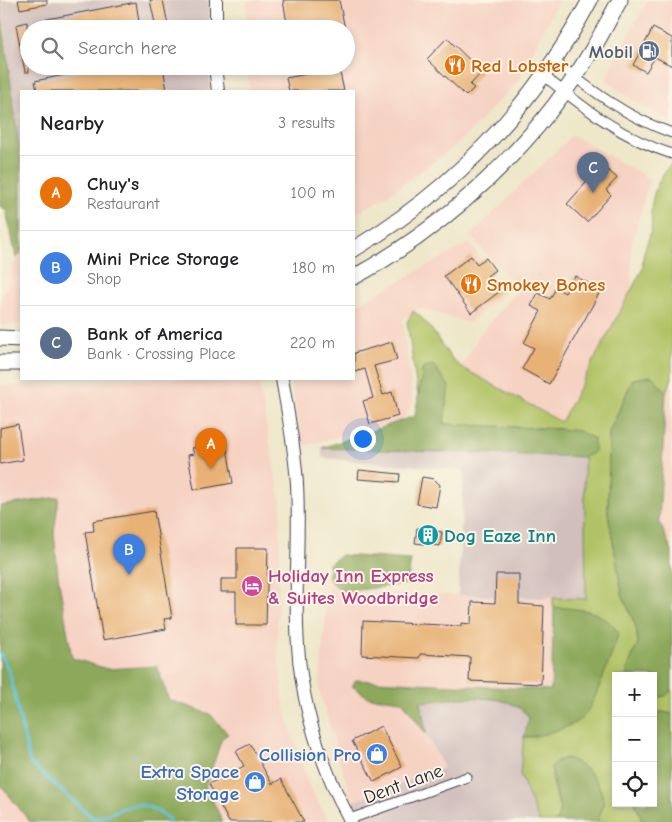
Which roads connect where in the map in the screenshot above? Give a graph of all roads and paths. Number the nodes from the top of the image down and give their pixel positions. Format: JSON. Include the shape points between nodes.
{"nodes":[{"id":1,"x":216,"y":0,"type":"edge"},
{"id":2,"x":590,"y":0,"type":"edge"},
{"id":3,"x":620,"y":0,"type":"edge"},
{"id":4,"x":216,"y":20,"type":"edge"},
{"id":5,"x":554,"y":61,"type":"junction"},
{"id":6,"x":216,"y":75,"type":"edge"},
{"id":7,"x":544,"y":76,"type":"junction"},
{"id":8,"x":574,"y":77,"type":"junction"},
{"id":9,"x":218,"y":90,"type":"edge"},
{"id":10,"x":564,"y":92,"type":"junction"},
{"id":11,"x":672,"y":134,"type":"edge"},
{"id":12,"x":672,"y":154,"type":"edge"},
{"id":13,"x":355,"y":248,"type":"edge"},
{"id":14,"x":355,"y":276,"type":"edge"},
{"id":15,"x":0,"y":338,"type":"edge"},
{"id":16,"x":20,"y":339,"type":"edge"},
{"id":17,"x":0,"y":362,"type":"edge"},
{"id":18,"x":20,"y":363,"type":"edge"},
{"id":19,"x":282,"y":380,"type":"edge"},
{"id":20,"x":467,"y":777,"type":"dead end"},
{"id":21,"x":350,"y":821,"type":"edge"}],
"edges":[{"from":1,"to":4,"type":"main road"},
{"from":2,"to":5,"type":"highway"},
{"from":3,"to":8,"type":"highway"},
{"from":5,"to":7,"type":"highway"},
{"from":5,"to":8,"type":"street"},
{"from":6,"to":9,"type":"main road"},
{"from":7,"to":10,"type":"street"},
{"from":7,"to":13,"type":"highway","via":[[497,134],[460,170],[405,216]]},
{"from":8,"to":10,"type":"highway"},
{"from":8,"to":11,"type":"street","via":[[638,120]]},
{"from":10,"to":12,"type":"street","via":[[617,129]]},
{"from":10,"to":14,"type":"highway","via":[[520,146],[468,196],[415,239]]},
{"from":15,"to":16,"type":"highway"},
{"from":17,"to":18,"type":"highway"},
{"from":19,"to":21,"type":"main road","via":[[297,482],[297,615],[301,667],[315,738],[327,773]]},
{"from":20,"to":21,"type":"street","name":"Dent Lane"}]}
